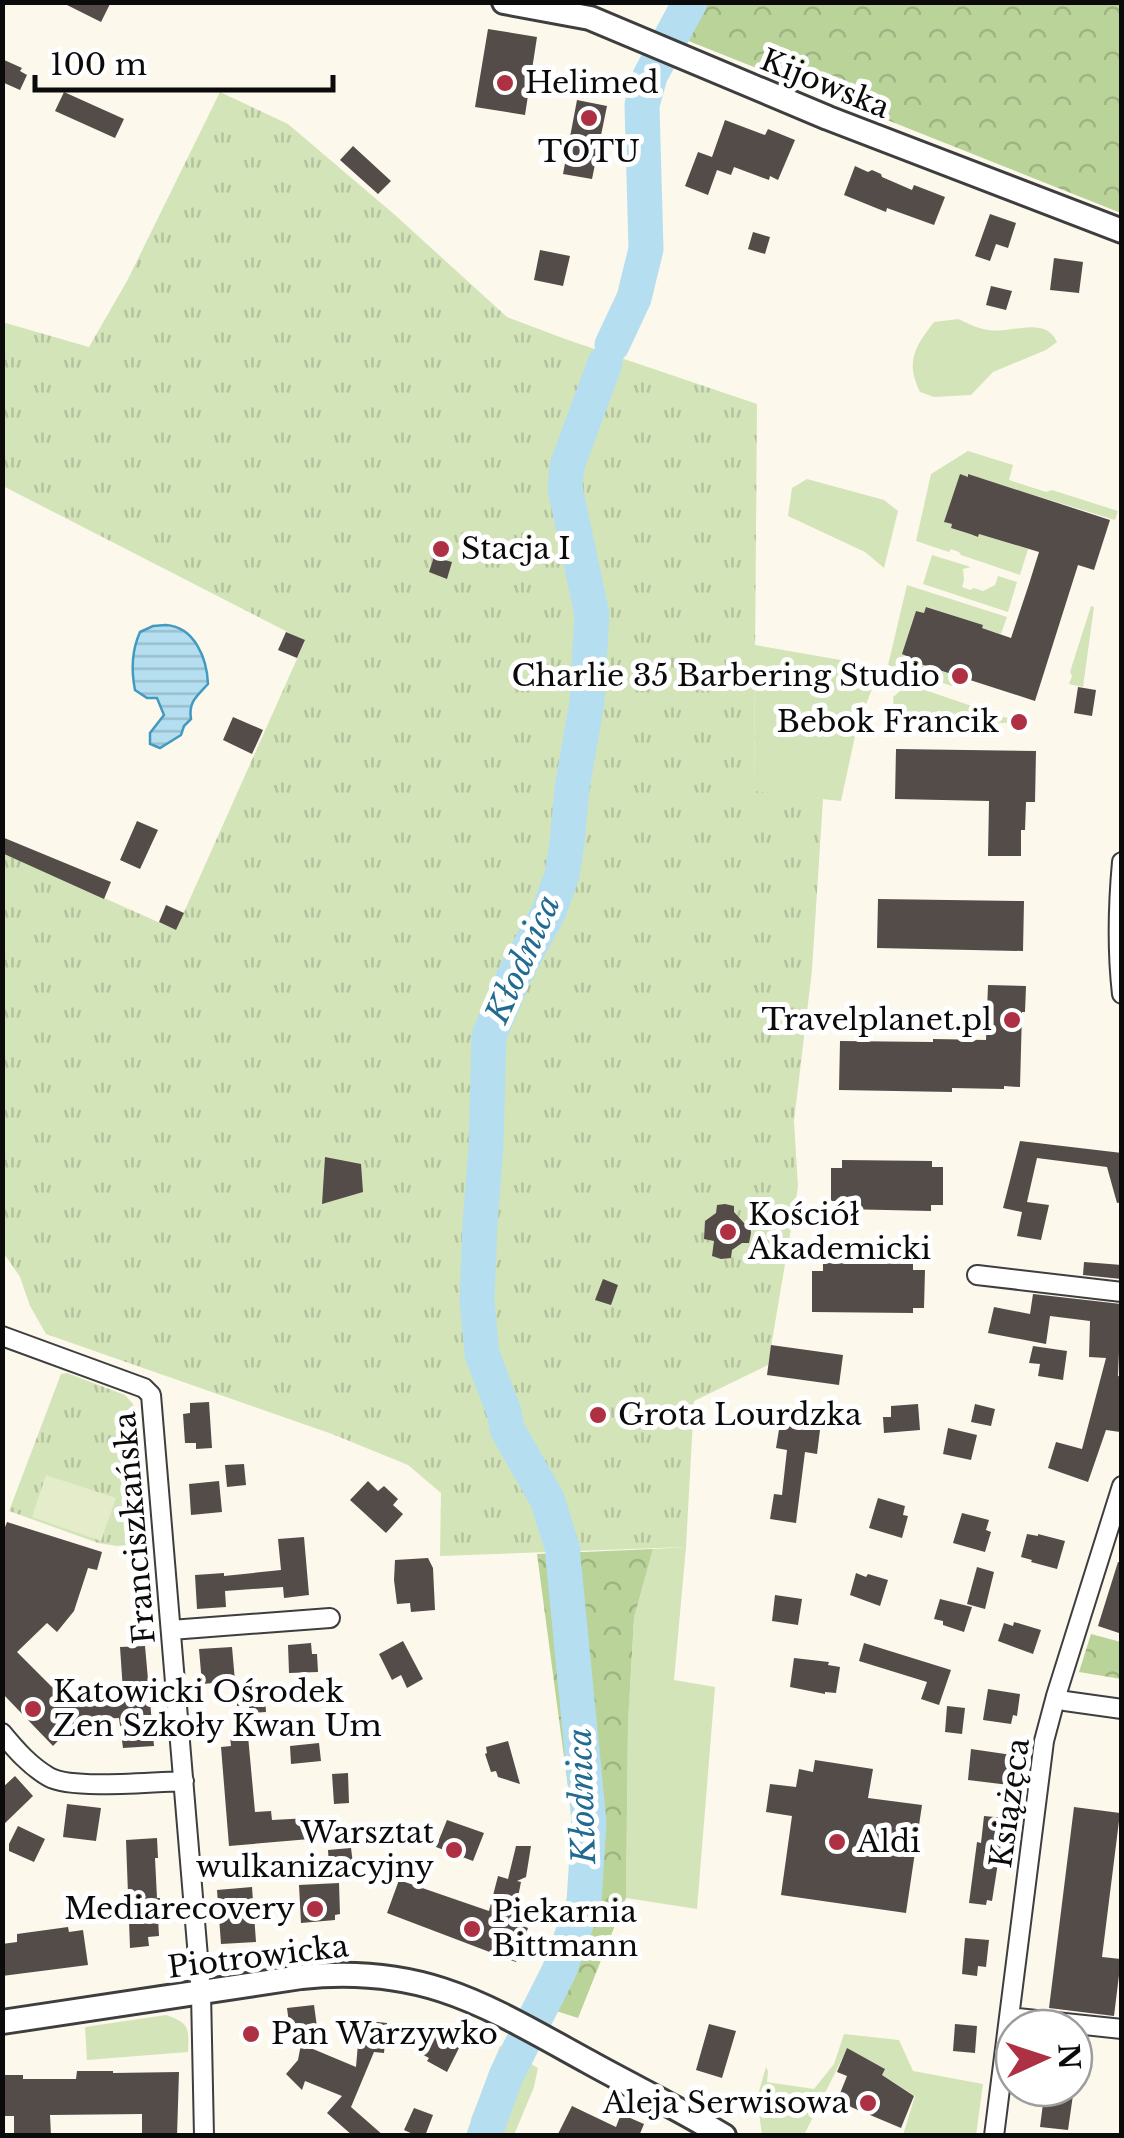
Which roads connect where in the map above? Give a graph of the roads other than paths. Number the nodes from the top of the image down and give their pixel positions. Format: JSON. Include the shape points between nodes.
{"nodes":[{"id":1,"x":504,"y":2,"type":"edge"},
{"id":2,"x":591,"y":10,"type":"edge"},
{"id":3,"x":1122,"y":231,"type":"edge"},
{"id":4,"x":1122,"y":862,"type":"edge"},
{"id":5,"x":1122,"y":994,"type":"edge"},
{"id":6,"x":977,"y":1275,"type":"dead end"},
{"id":7,"x":1122,"y":1292,"type":"edge"},
{"id":8,"x":2,"y":1336,"type":"edge"},
{"id":9,"x":1122,"y":1486,"type":"edge"},
{"id":10,"x":330,"y":1618,"type":"dead end"},
{"id":11,"x":171,"y":1630,"type":"junction"},
{"id":12,"x":1056,"y":1696,"type":"junction"},
{"id":13,"x":1122,"y":1709,"type":"edge"},
{"id":14,"x":2,"y":1733,"type":"edge"},
{"id":15,"x":184,"y":1781,"type":"junction"},
{"id":16,"x":201,"y":1993,"type":"junction"},
{"id":17,"x":1010,"y":2008,"type":"edge"},
{"id":18,"x":2,"y":2022,"type":"edge"},
{"id":19,"x":1094,"y":2026,"type":"edge"},
{"id":20,"x":1122,"y":2029,"type":"edge"},
{"id":21,"x":998,"y":2108,"type":"edge"},
{"id":22,"x":204,"y":2136,"type":"edge"},
{"id":23,"x":724,"y":2136,"type":"edge"},
{"id":24,"x":994,"y":2136,"type":"edge"}],
"edges":[{"from":1,"to":2,"type":"street","name":"Kijowska"},
{"from":2,"to":3,"type":"street","name":"Kijowska","via":[[653,46]]},
{"from":4,"to":5,"type":"street"},
{"from":6,"to":7,"type":"street"},
{"from":8,"to":11,"type":"street","name":"Franciszkańska","via":[[147,1391]]},
{"from":9,"to":12,"type":"street","name":"Książęca"},
{"from":10,"to":11,"type":"street"},
{"from":11,"to":15,"type":"street","name":"Franciszkańska"},
{"from":12,"to":13,"type":"street"},
{"from":12,"to":17,"type":"street","name":"Książęca","via":[[1044,1742]]},
{"from":14,"to":15,"type":"street","via":[[52,1780]]},
{"from":15,"to":16,"type":"street","name":"Franciszkańska"},
{"from":16,"to":18,"type":"street","name":"Piotrowicka"},
{"from":16,"to":22,"type":"street","name":"Franciszkańska"},
{"from":16,"to":23,"type":"street","name":"Piotrowicka","via":[[343,1974],[443,1989]]},
{"from":19,"to":20,"type":"street"},
{"from":21,"to":24,"type":"street","name":"Książęca"}]}
